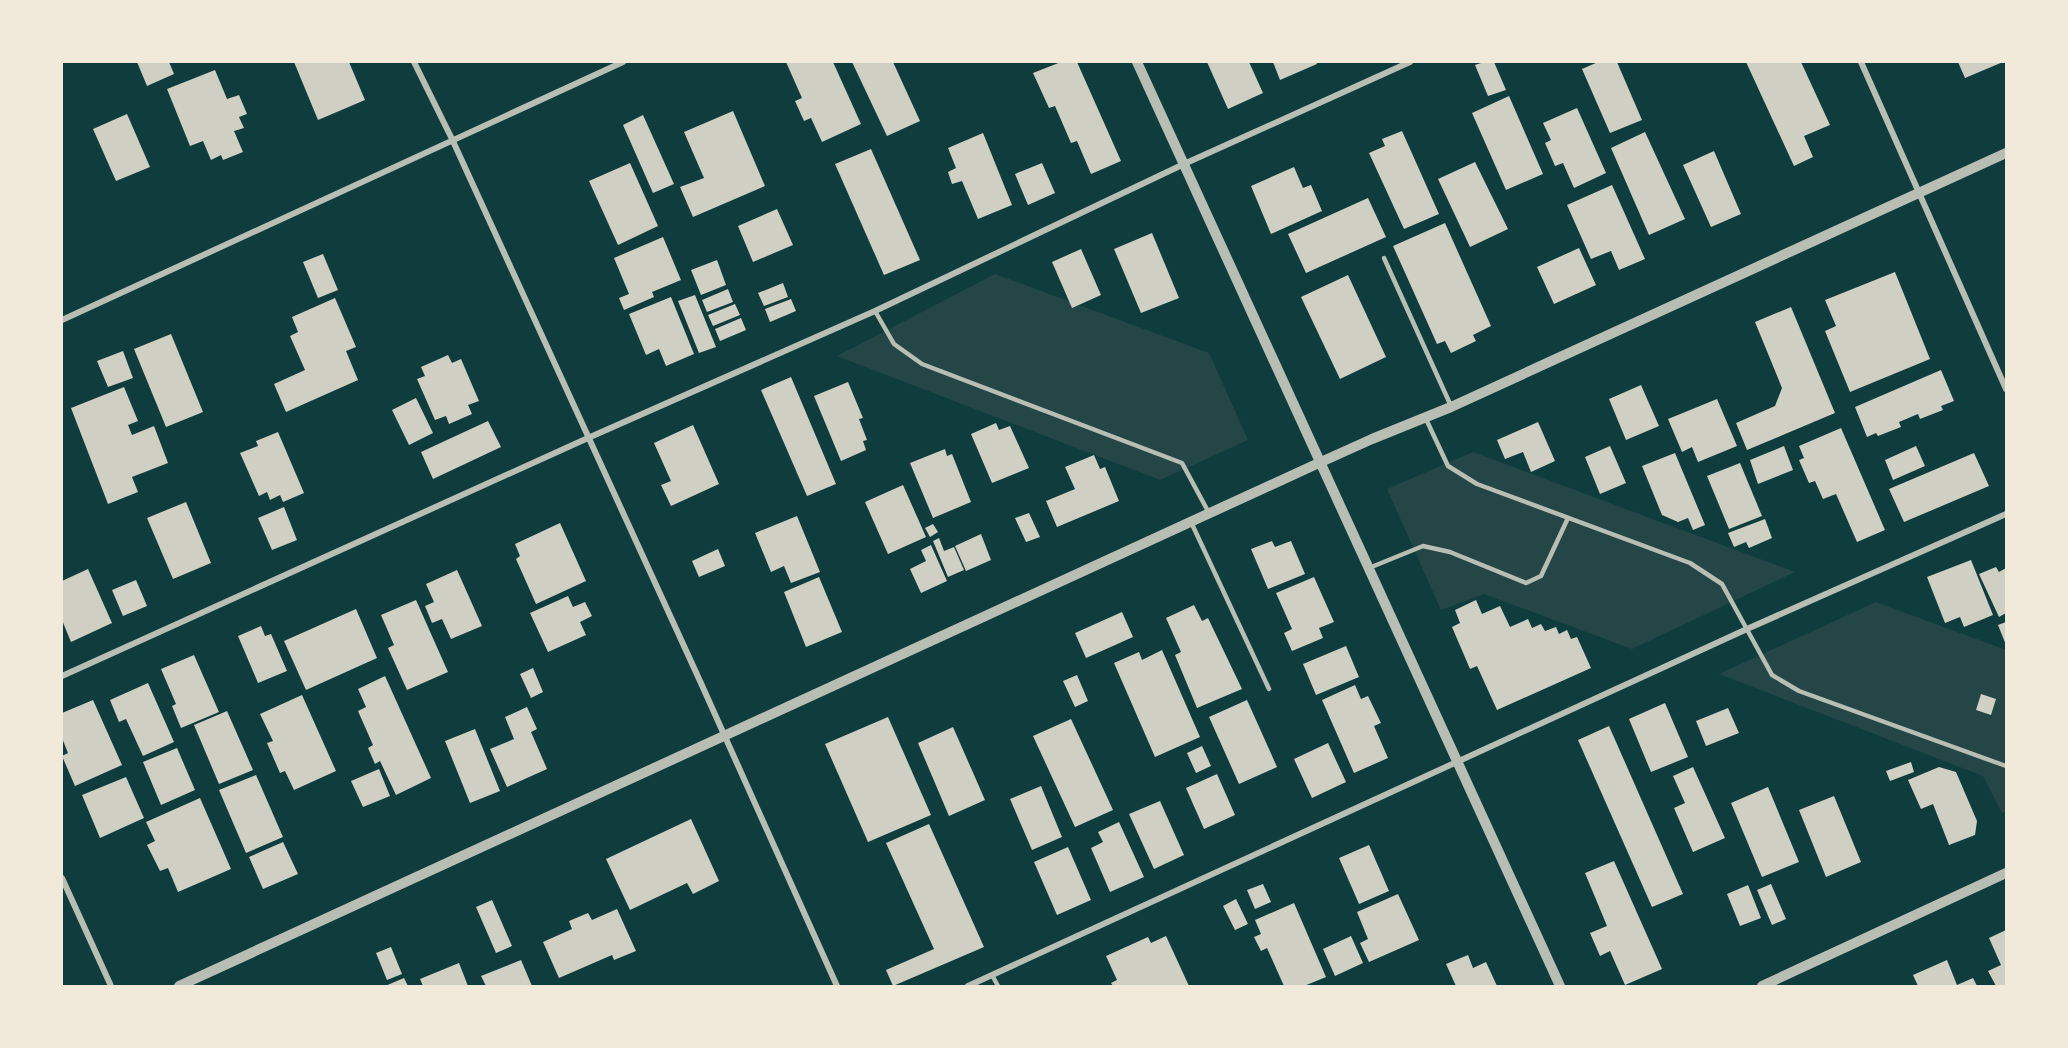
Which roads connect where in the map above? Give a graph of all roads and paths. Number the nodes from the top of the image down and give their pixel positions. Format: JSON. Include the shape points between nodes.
{"nodes":[{"id":1,"x":414,"y":62,"type":"edge"},
{"id":2,"x":623,"y":62,"type":"edge"},
{"id":3,"x":1137,"y":62,"type":"edge"},
{"id":4,"x":1410,"y":62,"type":"edge"},
{"id":5,"x":1861,"y":62,"type":"edge"},
{"id":6,"x":452,"y":140,"type":"junction"},
{"id":7,"x":2007,"y":153,"type":"edge"},
{"id":8,"x":1184,"y":164,"type":"junction"},
{"id":9,"x":1919,"y":194,"type":"junction"},
{"id":10,"x":1384,"y":258,"type":"dead end"},
{"id":11,"x":875,"y":311,"type":"junction"},
{"id":12,"x":62,"y":320,"type":"edge"},
{"id":13,"x":2007,"y":389,"type":"edge"},
{"id":14,"x":1451,"y":407,"type":"junction"},
{"id":15,"x":1426,"y":418,"type":"junction"},
{"id":16,"x":588,"y":438,"type":"junction"},
{"id":17,"x":1321,"y":462,"type":"junction"},
{"id":18,"x":1209,"y":513,"type":"junction"},
{"id":19,"x":2007,"y":514,"type":"edge"},
{"id":20,"x":1568,"y":518,"type":"junction"},
{"id":21,"x":1191,"y":522,"type":"junction"},
{"id":22,"x":1370,"y":567,"type":"junction"},
{"id":23,"x":1748,"y":629,"type":"junction"},
{"id":24,"x":62,"y":676,"type":"edge"},
{"id":25,"x":1269,"y":688,"type":"dead end"},
{"id":26,"x":725,"y":737,"type":"junction"},
{"id":27,"x":1456,"y":763,"type":"junction"},
{"id":28,"x":2007,"y":766,"type":"edge"},
{"id":29,"x":2007,"y":873,"type":"edge"},
{"id":30,"x":62,"y":878,"type":"edge"},
{"id":31,"x":992,"y":975,"type":"junction"},
{"id":32,"x":111,"y":987,"type":"edge"},
{"id":33,"x":179,"y":987,"type":"edge"},
{"id":34,"x":837,"y":987,"type":"edge"},
{"id":35,"x":968,"y":987,"type":"edge"},
{"id":36,"x":998,"y":987,"type":"edge"},
{"id":37,"x":1560,"y":987,"type":"edge"},
{"id":38,"x":1762,"y":987,"type":"edge"}],
"edges":[{"from":1,"to":6,"type":"street"},
{"from":2,"to":6,"type":"street"},
{"from":3,"to":8,"type":"street"},
{"from":4,"to":8,"type":"street"},
{"from":5,"to":9,"type":"street"},
{"from":6,"to":12,"type":"street"},
{"from":6,"to":16,"type":"street"},
{"from":7,"to":9,"type":"street"},
{"from":8,"to":11,"type":"street"},
{"from":8,"to":17,"type":"street"},
{"from":9,"to":13,"type":"street"},
{"from":9,"to":14,"type":"street"},
{"from":10,"to":14,"type":"lane"},
{"from":11,"to":16,"type":"street"},
{"from":11,"to":18,"type":"lane","via":[[894,344],[922,364],[1182,463]]},
{"from":14,"to":15,"type":"street"},
{"from":15,"to":17,"type":"street"},
{"from":15,"to":20,"type":"lane","via":[[1448,466],[1477,484]]},
{"from":16,"to":24,"type":"street"},
{"from":16,"to":26,"type":"street"},
{"from":17,"to":18,"type":"street"},
{"from":17,"to":22,"type":"street"},
{"from":18,"to":21,"type":"street"},
{"from":19,"to":23,"type":"street"},
{"from":20,"to":22,"type":"lane","via":[[1541,576],[1526,583],[1450,552],[1423,546]]},
{"from":20,"to":23,"type":"lane","via":[[1690,563],[1722,584]]},
{"from":21,"to":25,"type":"lane"},
{"from":21,"to":26,"type":"street"},
{"from":22,"to":27,"type":"street"},
{"from":23,"to":27,"type":"street"},
{"from":23,"to":28,"type":"lane","via":[[1772,675],[1799,691]]},
{"from":26,"to":33,"type":"street"},
{"from":26,"to":34,"type":"street"},
{"from":27,"to":31,"type":"street"},
{"from":27,"to":37,"type":"street"},
{"from":29,"to":38,"type":"street"},
{"from":30,"to":32,"type":"street"},
{"from":31,"to":35,"type":"street"},
{"from":31,"to":36,"type":"lane"}]}
